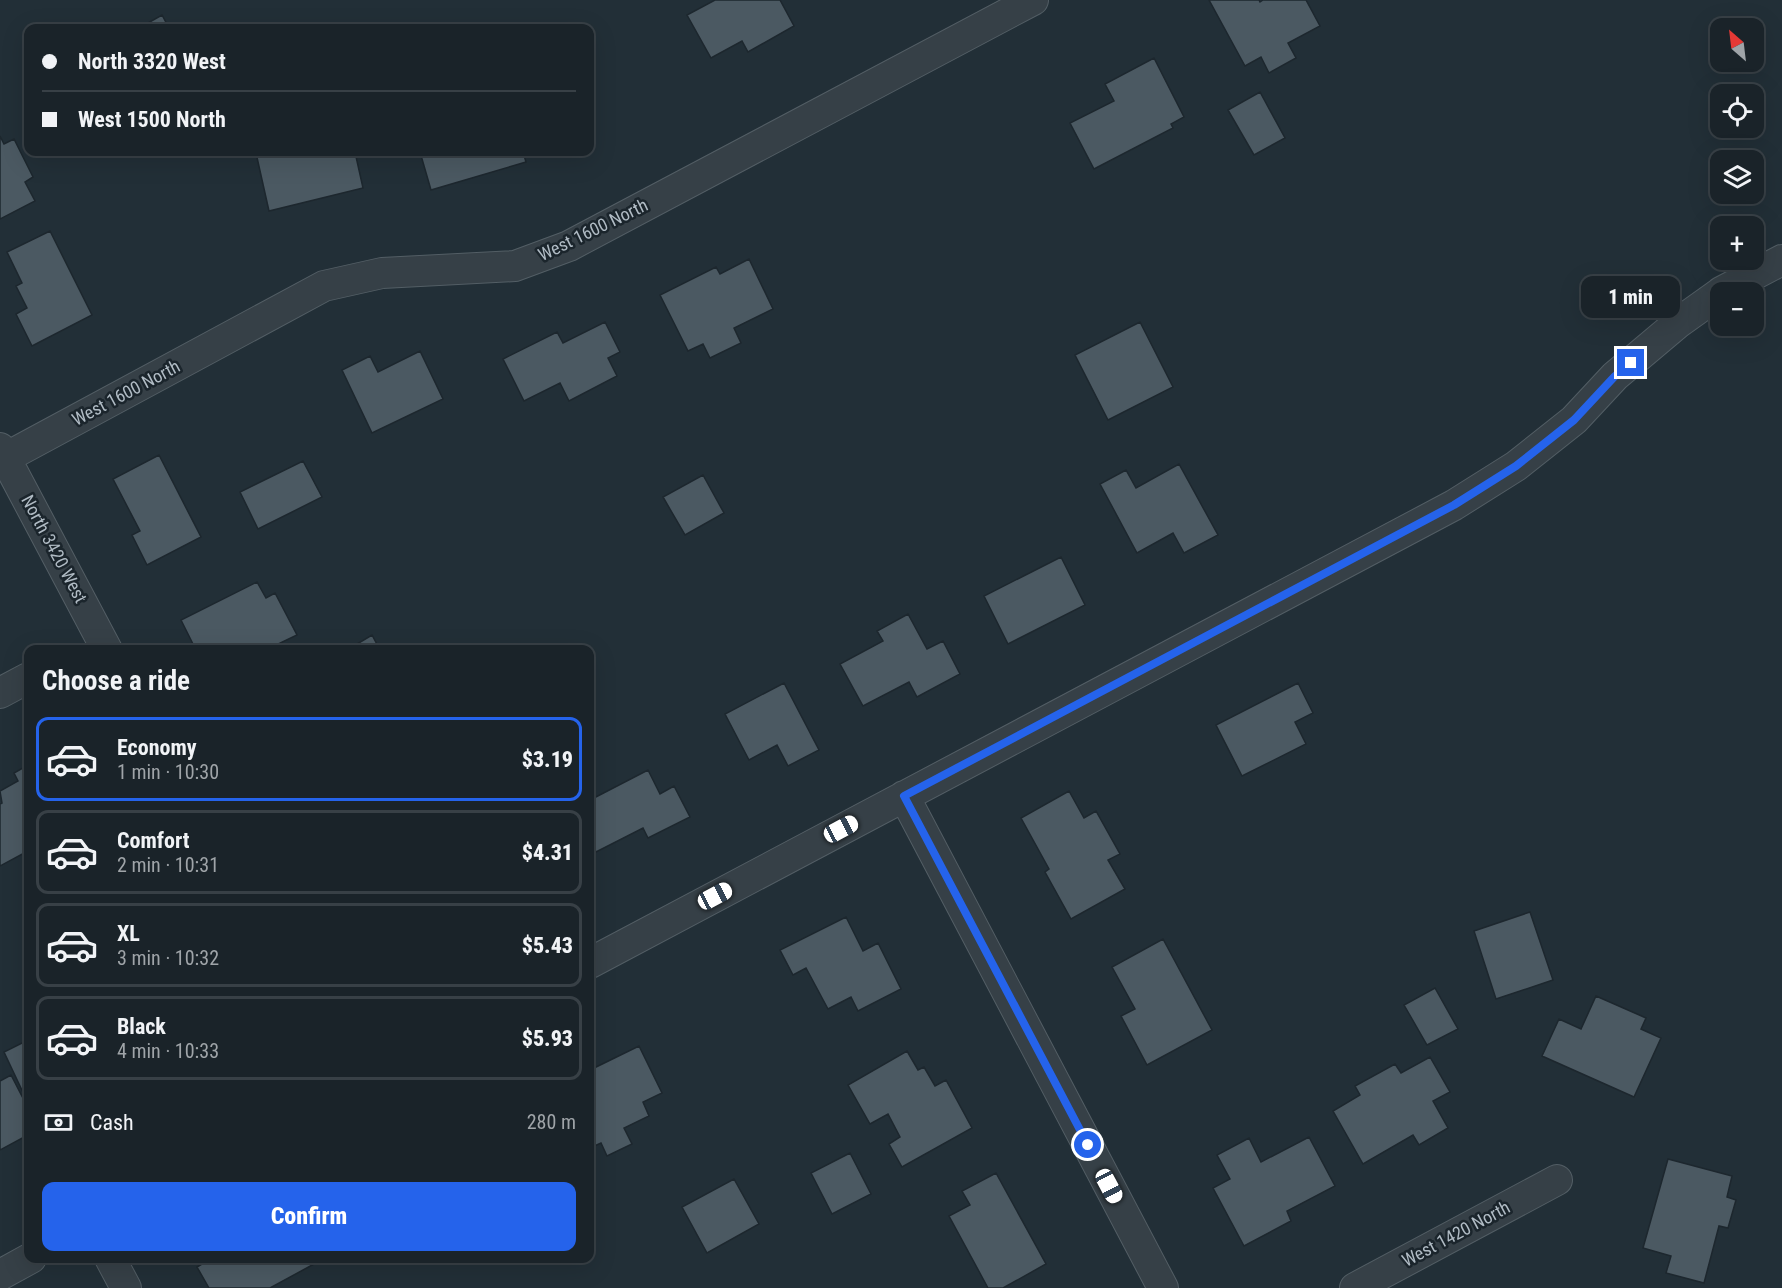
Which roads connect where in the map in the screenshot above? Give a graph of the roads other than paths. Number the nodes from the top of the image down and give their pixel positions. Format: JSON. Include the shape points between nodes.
{"nodes":[{"id":1,"x":1033,"y":0,"type":"edge"},
{"id":2,"x":1782,"y":260,"type":"edge"},
{"id":3,"x":1741,"y":282,"type":"edge"},
{"id":4,"x":1710,"y":301,"type":"edge"},
{"id":5,"x":3,"y":453,"type":"edge"},
{"id":6,"x":97,"y":645,"type":"edge"},
{"id":7,"x":24,"y":680,"type":"edge"},
{"id":8,"x":0,"y":693,"type":"edge"},
{"id":9,"x":904,"y":796,"type":"junction"},
{"id":10,"x":594,"y":961,"type":"edge"},
{"id":11,"x":1557,"y":1180,"type":"dead end"},
{"id":12,"x":24,"y":1262,"type":"edge"},
{"id":13,"x":113,"y":1263,"type":"edge"},
{"id":14,"x":0,"y":1275,"type":"edge"},
{"id":15,"x":126,"y":1288,"type":"edge"},
{"id":16,"x":1163,"y":1288,"type":"edge"},
{"id":17,"x":1355,"y":1288,"type":"edge"}],
"edges":[{"from":1,"to":5,"type":"street","name":"West 1600 North","via":[[569,246],[515,266],[382,273],[324,286]]},
{"from":2,"to":3,"type":"street"},
{"from":4,"to":9,"type":"street","via":[[1615,376],[1574,420],[1516,466],[1463,500]]},
{"from":5,"to":6,"type":"street","name":"North 3420 West"},
{"from":7,"to":8,"type":"street"},
{"from":9,"to":10,"type":"street"},
{"from":9,"to":16,"type":"street"},
{"from":11,"to":17,"type":"street","name":"West 1420 North"},
{"from":12,"to":14,"type":"street"},
{"from":13,"to":15,"type":"street"}]}
